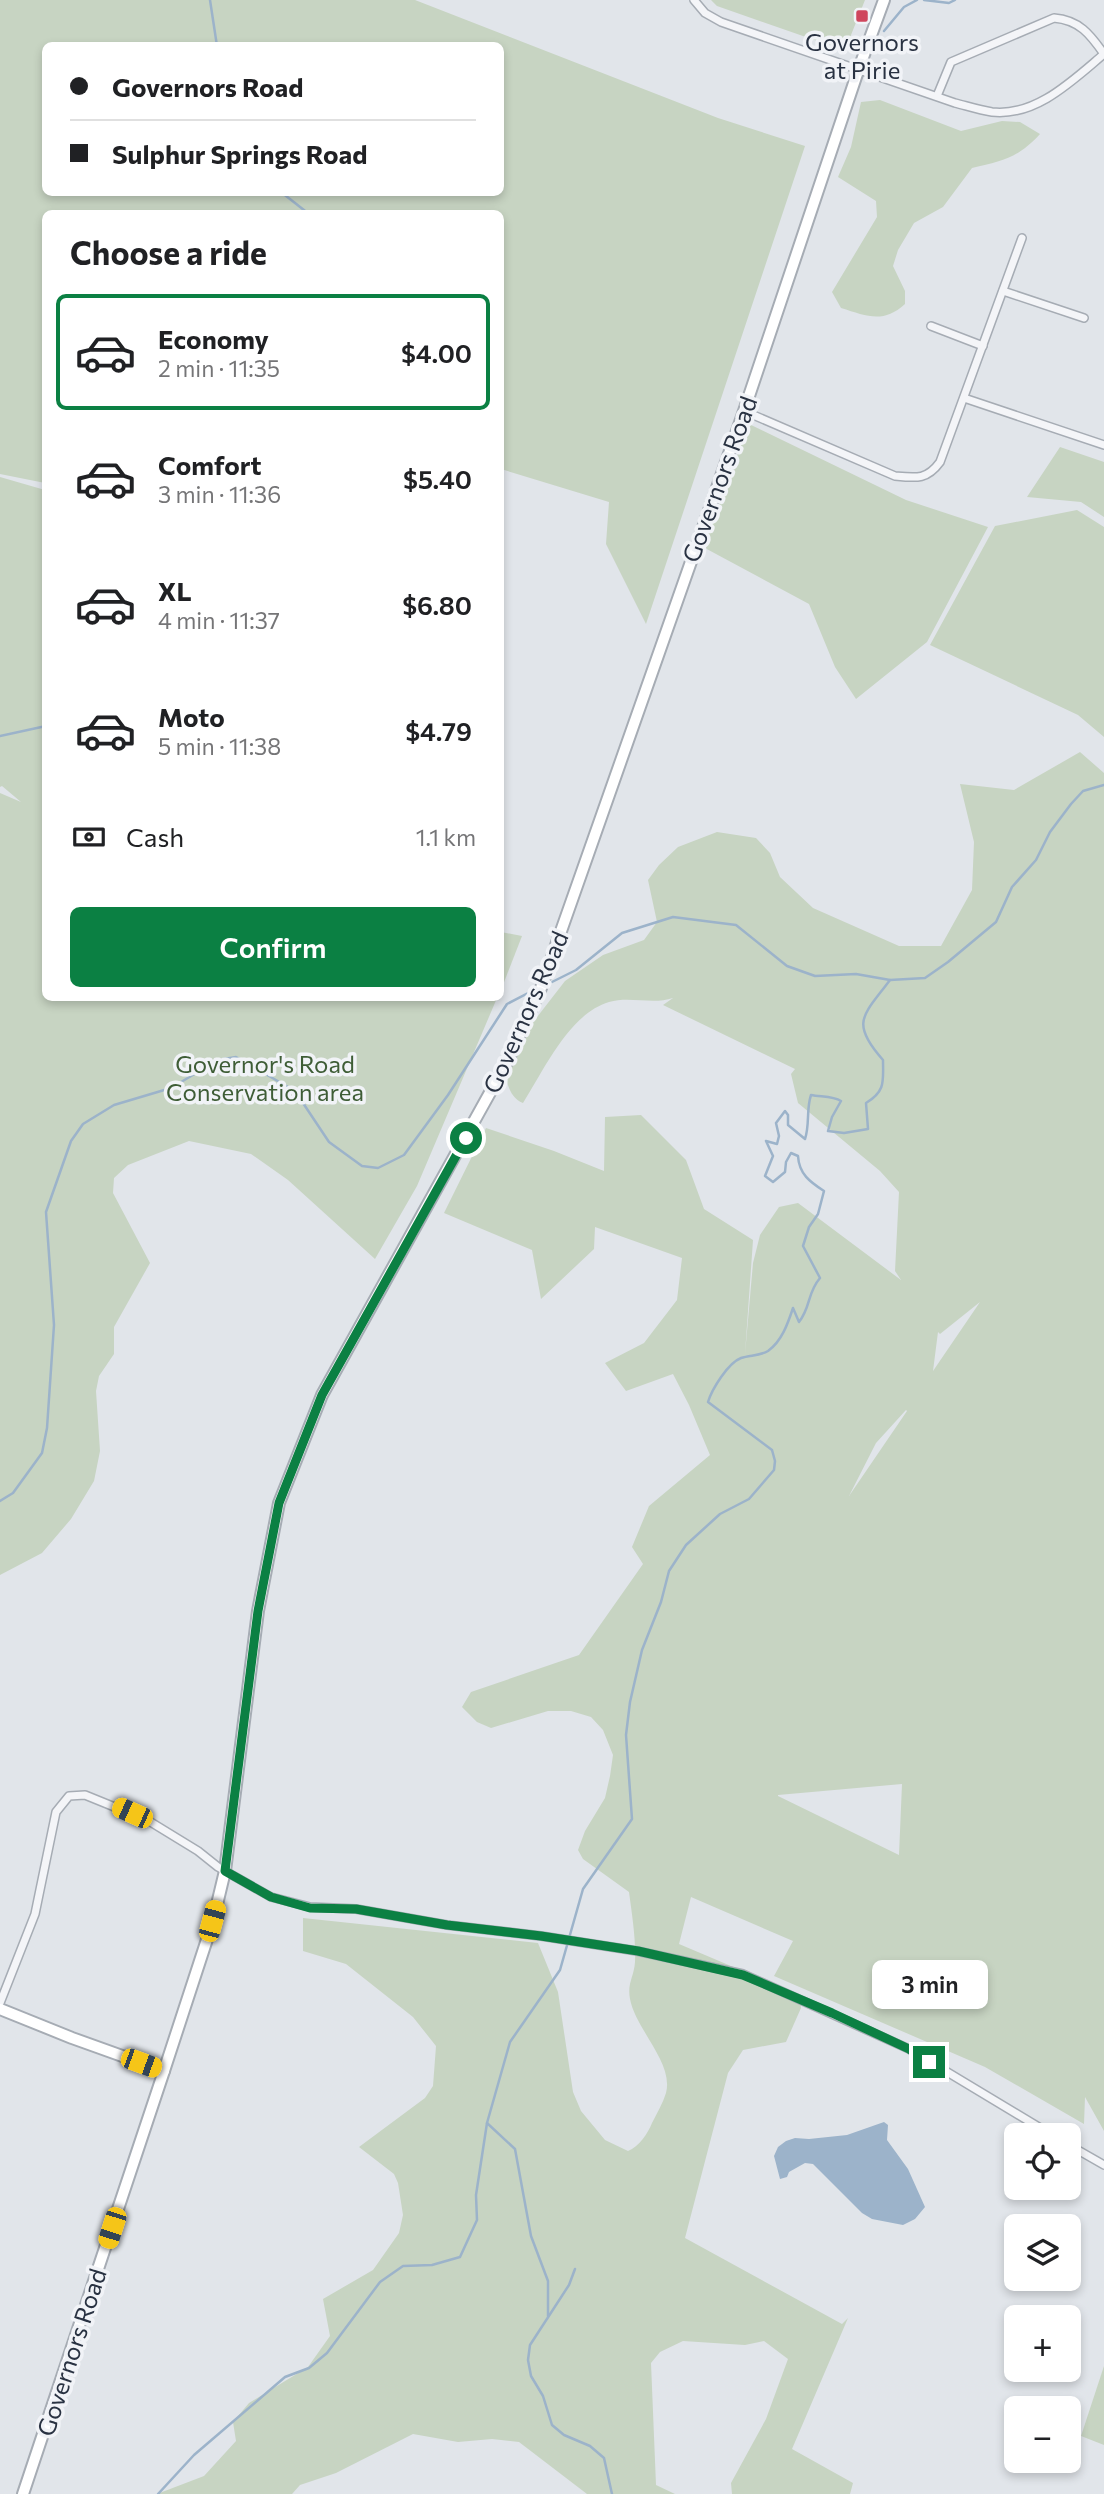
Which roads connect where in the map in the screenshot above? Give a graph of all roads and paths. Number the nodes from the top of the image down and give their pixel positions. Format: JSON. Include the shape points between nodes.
{"nodes":[{"id":1,"x":694,"y":0,"type":"edge"},
{"id":2,"x":884,"y":0,"type":"edge"},
{"id":3,"x":1104,"y":54,"type":"edge"},
{"id":4,"x":858,"y":71,"type":"junction"},
{"id":5,"x":937,"y":96,"type":"junction"},
{"id":6,"x":1023,"y":238,"type":"dead end"},
{"id":7,"x":1003,"y":291,"type":"junction"},
{"id":8,"x":1084,"y":318,"type":"dead end"},
{"id":9,"x":931,"y":326,"type":"dead end"},
{"id":10,"x":982,"y":346,"type":"junction"},
{"id":11,"x":964,"y":398,"type":"junction"},
{"id":12,"x":744,"y":411,"type":"junction"},
{"id":13,"x":1104,"y":445,"type":"edge"},
{"id":14,"x":225,"y":1871,"type":"junction"},
{"id":15,"x":0,"y":2003,"type":"edge"},
{"id":16,"x":0,"y":2009,"type":"edge"},
{"id":17,"x":164,"y":2071,"type":"junction"},
{"id":18,"x":1032,"y":2123,"type":"edge"},
{"id":19,"x":1081,"y":2152,"type":"edge"},
{"id":20,"x":1104,"y":2165,"type":"edge"},
{"id":21,"x":23,"y":2494,"type":"edge"}],
"edges":[{"from":1,"to":4,"type":"street","via":[[721,22]]},
{"from":2,"to":4,"type":"main road","name":"Governors Road"},
{"from":3,"to":5,"type":"street","via":[[1051,96],[1024,109],[993,112]]},
{"from":3,"to":5,"type":"street","via":[[1078,24],[1055,18],[951,62]]},
{"from":4,"to":5,"type":"street"},
{"from":4,"to":12,"type":"main road","name":"Governors Road"},
{"from":6,"to":7,"type":"street"},
{"from":7,"to":8,"type":"street"},
{"from":7,"to":10,"type":"street"},
{"from":9,"to":10,"type":"street"},
{"from":10,"to":11,"type":"street"},
{"from":11,"to":12,"type":"street","via":[[940,462],[933,472],[918,478],[895,476]]},
{"from":11,"to":13,"type":"street"},
{"from":12,"to":14,"type":"main road","name":"Governors Road","via":[[541,988],[495,1084],[322,1395],[279,1503],[258,1611]]},
{"from":14,"to":15,"type":"street","via":[[163,1829],[114,1805],[85,1795],[69,1796],[56,1812],[35,1914]]},
{"from":14,"to":17,"type":"main road","name":"Governors Road"},
{"from":14,"to":18,"type":"street","via":[[271,1897],[310,1908],[356,1909],[555,1938],[743,1975],[909,2049]]},
{"from":16,"to":17,"type":"main road"},
{"from":17,"to":21,"type":"main road","name":"Governors Road"},
{"from":19,"to":20,"type":"street"}]}
